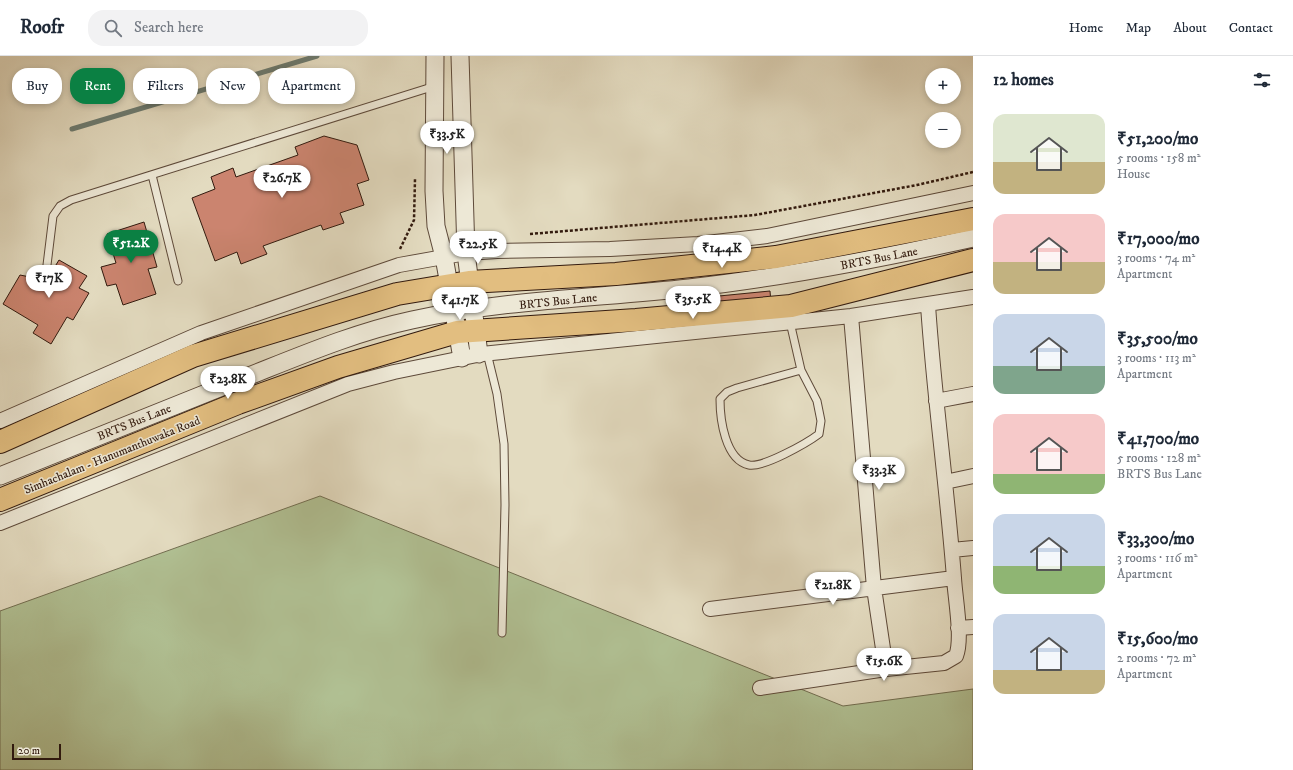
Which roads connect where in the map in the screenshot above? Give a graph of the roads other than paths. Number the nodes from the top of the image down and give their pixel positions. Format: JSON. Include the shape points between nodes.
{"nodes":[{"id":1,"x":435,"y":56,"type":"edge"},
{"id":2,"x":460,"y":56,"type":"edge"},
{"id":3,"x":435,"y":86,"type":"junction"},
{"id":4,"x":152,"y":175,"type":"junction"},
{"id":5,"x":973,"y":193,"type":"edge"},
{"id":6,"x":973,"y":219,"type":"edge"},
{"id":7,"x":973,"y":238,"type":"edge"},
{"id":8,"x":466,"y":253,"type":"junction"},
{"id":9,"x":444,"y":257,"type":"junction"},
{"id":10,"x":973,"y":260,"type":"edge"},
{"id":11,"x":47,"y":266,"type":"dead end"},
{"id":12,"x":178,"y":281,"type":"dead end"},
{"id":13,"x":459,"y":283,"type":"junction"},
{"id":14,"x":973,"y":297,"type":"edge"},
{"id":15,"x":928,"y":305,"type":"junction"},
{"id":16,"x":851,"y":316,"type":"junction"},
{"id":17,"x":465,"y":320,"type":"junction"},
{"id":18,"x":790,"y":322,"type":"junction"},
{"id":19,"x":483,"y":354,"type":"junction"},
{"id":20,"x":462,"y":358,"type":"junction"},
{"id":21,"x":801,"y":370,"type":"junction"},
{"id":22,"x":973,"y":394,"type":"edge"},
{"id":23,"x":936,"y":401,"type":"junction"},
{"id":24,"x":0,"y":421,"type":"edge"},
{"id":25,"x":0,"y":442,"type":"edge"},
{"id":26,"x":0,"y":476,"type":"edge"},
{"id":27,"x":973,"y":476,"type":"edge"},
{"id":28,"x":945,"y":482,"type":"junction"},
{"id":29,"x":0,"y":500,"type":"edge"},
{"id":30,"x":0,"y":523,"type":"edge"},
{"id":31,"x":973,"y":548,"type":"edge"},
{"id":32,"x":952,"y":550,"type":"junction"},
{"id":33,"x":954,"y":578,"type":"junction"},
{"id":34,"x":874,"y":588,"type":"junction"},
{"id":35,"x":710,"y":609,"type":"dead end"},
{"id":36,"x":973,"y":627,"type":"edge"},
{"id":37,"x":958,"y":628,"type":"junction"},
{"id":38,"x":502,"y":633,"type":"dead end"},
{"id":39,"x":886,"y":669,"type":"junction"},
{"id":40,"x":760,"y":688,"type":"dead end"}],
"edges":[{"from":1,"to":3,"type":"street"},
{"from":2,"to":8,"type":"street"},
{"from":3,"to":4,"type":"lane"},
{"from":3,"to":9,"type":"street","via":[[434,191],[436,226]]},
{"from":4,"to":11,"type":"lane","via":[[71,200],[60,206],[54,216]]},
{"from":4,"to":12,"type":"lane"},
{"from":5,"to":8,"type":"street","via":[[767,236],[698,244],[610,249],[497,250]]},
{"from":6,"to":13,"type":"main road","via":[[776,257],[715,265],[616,274]]},
{"from":7,"to":17,"type":"street","name":"BRTS Bus Lane","via":[[860,263],[774,277]]},
{"from":8,"to":9,"type":"street"},
{"from":8,"to":13,"type":"street"},
{"from":9,"to":13,"type":"street"},
{"from":9,"to":24,"type":"street","via":[[399,265],[201,333]]},
{"from":10,"to":17,"type":"main road","name":"Simhachalam - Hanumanthuwaka Road","via":[[792,306],[636,320]]},
{"from":13,"to":17,"type":"street"},
{"from":13,"to":25,"type":"main road","via":[[397,294],[193,356]]},
{"from":14,"to":15,"type":"street"},
{"from":15,"to":16,"type":"street"},
{"from":15,"to":23,"type":"street"},
{"from":16,"to":18,"type":"street"},
{"from":16,"to":34,"type":"street"},
{"from":17,"to":19,"type":"street"},
{"from":17,"to":20,"type":"street"},
{"from":17,"to":26,"type":"street","name":"BRTS Bus Lane","via":[[381,328],[322,348]]},
{"from":17,"to":29,"type":"main road","name":"Simhachalam - Hanumanthuwaka Road","via":[[238,403]]},
{"from":18,"to":19,"type":"street"},
{"from":18,"to":21,"type":"lane"},
{"from":19,"to":20,"type":"street"},
{"from":19,"to":38,"type":"lane","via":[[497,394],[504,444]]},
{"from":20,"to":30,"type":"street","via":[[348,384]]},
{"from":21,"to":21,"type":"lane","via":[[817,401],[821,421],[819,434],[809,442],[758,466],[748,465],[737,459],[729,448],[720,399],[727,392],[737,388]]},
{"from":22,"to":23,"type":"street"},
{"from":23,"to":28,"type":"street"},
{"from":27,"to":28,"type":"street"},
{"from":28,"to":32,"type":"street"},
{"from":31,"to":32,"type":"street"},
{"from":32,"to":33,"type":"street"},
{"from":33,"to":34,"type":"street"},
{"from":33,"to":37,"type":"street"},
{"from":34,"to":35,"type":"street"},
{"from":34,"to":39,"type":"street"},
{"from":36,"to":37,"type":"street"},
{"from":37,"to":39,"type":"street","via":[[959,650],[951,661]]},
{"from":39,"to":40,"type":"street"}]}
